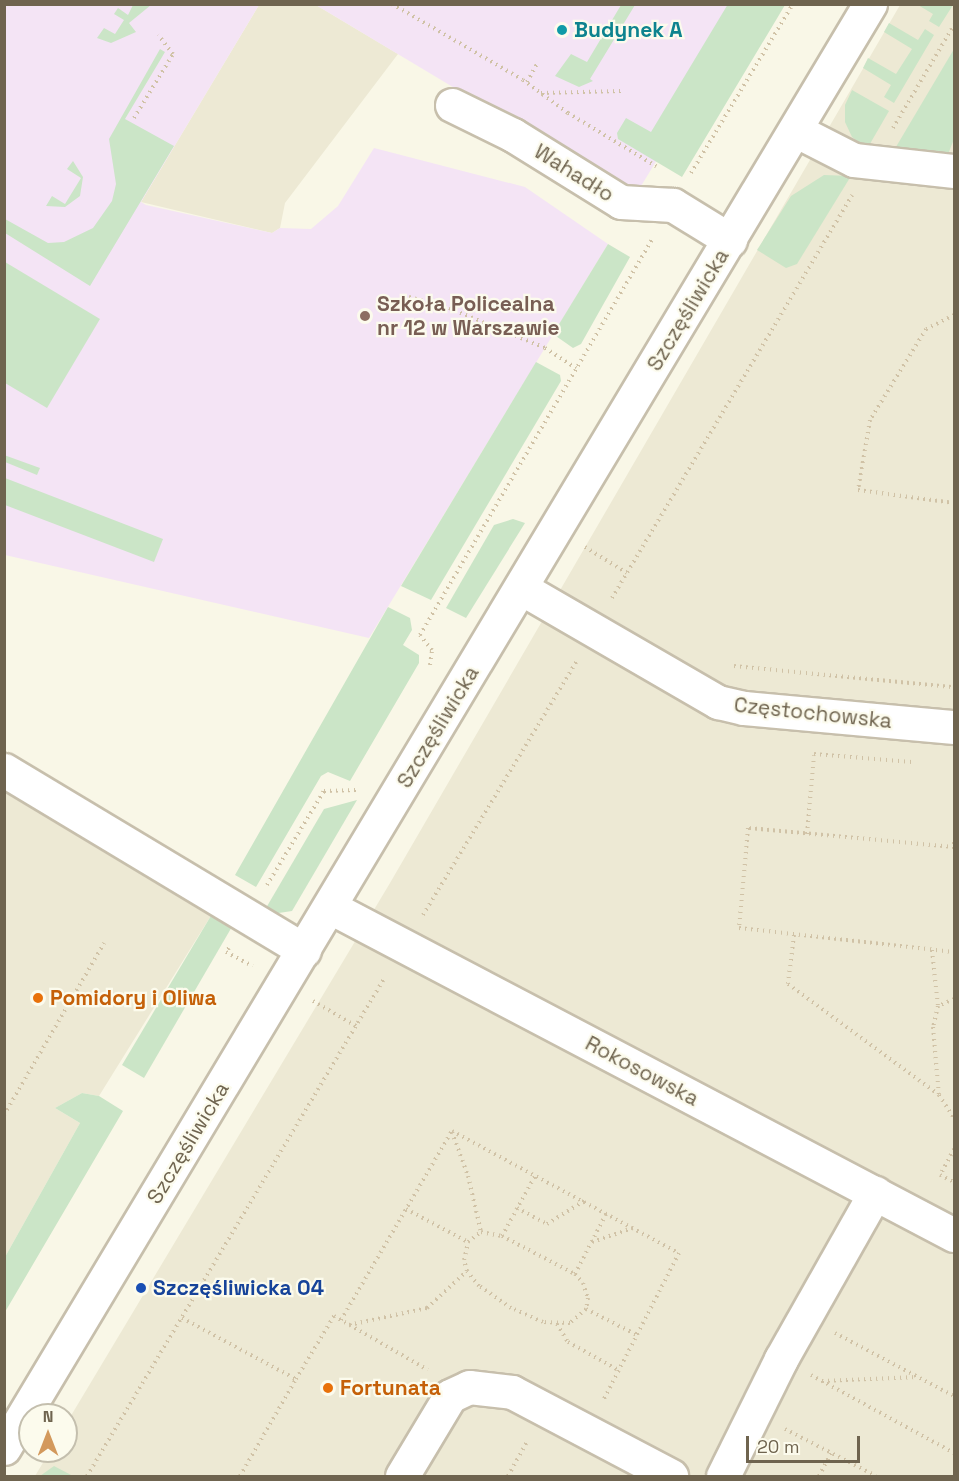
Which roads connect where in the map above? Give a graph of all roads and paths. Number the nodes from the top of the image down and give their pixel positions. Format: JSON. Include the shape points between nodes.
{"nodes":[{"id":1,"x":392,"y":4,"type":"edge"},
{"id":2,"x":793,"y":4,"type":"edge"},
{"id":3,"x":870,"y":4,"type":"edge"},
{"id":4,"x":954,"y":25,"type":"edge"},
{"id":5,"x":158,"y":35,"type":"dead end"},
{"id":6,"x":537,"y":64,"type":"dead end"},
{"id":7,"x":526,"y":82,"type":"junction"},
{"id":8,"x":621,"y":91,"type":"dead end"},
{"id":9,"x":541,"y":93,"type":"junction"},
{"id":10,"x":453,"y":105,"type":"dead end"},
{"id":11,"x":134,"y":118,"type":"dead end"},
{"id":12,"x":795,"y":130,"type":"junction"},
{"id":13,"x":888,"y":135,"type":"dead end"},
{"id":14,"x":954,"y":171,"type":"edge"},
{"id":15,"x":855,"y":189,"type":"dead end"},
{"id":16,"x":679,"y":194,"type":"junction"},
{"id":17,"x":730,"y":240,"type":"junction"},
{"id":18,"x":409,"y":297,"type":"dead end"},
{"id":19,"x":954,"y":315,"type":"edge"},
{"id":20,"x":576,"y":368,"type":"junction"},
{"id":21,"x":954,"y":503,"type":"edge"},
{"id":22,"x":585,"y":547,"type":"dead end"},
{"id":23,"x":627,"y":573,"type":"junction"},
{"id":24,"x":522,"y":588,"type":"junction"},
{"id":25,"x":595,"y":631,"type":"junction"},
{"id":26,"x":722,"y":665,"type":"dead end"},
{"id":27,"x":424,"y":675,"type":"dead end"},
{"id":28,"x":954,"y":687,"type":"edge"},
{"id":29,"x":818,"y":715,"type":"junction"},
{"id":30,"x":954,"y":727,"type":"edge"},
{"id":31,"x":4,"y":770,"type":"edge"},
{"id":32,"x":362,"y":782,"type":"dead end"},
{"id":33,"x":807,"y":834,"type":"junction"},
{"id":34,"x":954,"y":842,"type":"edge"},
{"id":35,"x":330,"y":907,"type":"junction"},
{"id":36,"x":248,"y":916,"type":"junction"},
{"id":37,"x":418,"y":922,"type":"dead end"},
{"id":38,"x":794,"y":935,"type":"junction"},
{"id":39,"x":104,"y":943,"type":"dead end"},
{"id":40,"x":304,"y":950,"type":"junction"},
{"id":41,"x":932,"y":950,"type":"junction"},
{"id":42,"x":954,"y":952,"type":"edge"},
{"id":43,"x":388,"y":973,"type":"dead end"},
{"id":44,"x":284,"y":983,"type":"junction"},
{"id":45,"x":954,"y":999,"type":"edge"},
{"id":46,"x":938,"y":1006,"type":"junction"},
{"id":47,"x":356,"y":1026,"type":"junction"},
{"id":48,"x":939,"y":1095,"type":"junction"},
{"id":49,"x":4,"y":1115,"type":"edge"},
{"id":50,"x":954,"y":1118,"type":"edge"},
{"id":51,"x":452,"y":1131,"type":"junction"},
{"id":52,"x":954,"y":1149,"type":"edge"},
{"id":53,"x":535,"y":1176,"type":"junction"},
{"id":54,"x":954,"y":1182,"type":"edge"},
{"id":55,"x":875,"y":1193,"type":"junction"},
{"id":56,"x":584,"y":1201,"type":"junction"},
{"id":57,"x":517,"y":1208,"type":"junction"},
{"id":58,"x":406,"y":1209,"type":"junction"},
{"id":59,"x":606,"y":1214,"type":"junction"},
{"id":60,"x":633,"y":1228,"type":"junction"},
{"id":61,"x":481,"y":1233,"type":"junction"},
{"id":62,"x":954,"y":1235,"type":"edge"},
{"id":63,"x":502,"y":1236,"type":"junction"},
{"id":64,"x":468,"y":1242,"type":"junction"},
{"id":65,"x":591,"y":1242,"type":"junction"},
{"id":66,"x":467,"y":1271,"type":"junction"},
{"id":67,"x":574,"y":1274,"type":"junction"},
{"id":68,"x":586,"y":1309,"type":"junction"},
{"id":69,"x":182,"y":1318,"type":"junction"},
{"id":70,"x":805,"y":1318,"type":"junction"},
{"id":71,"x":341,"y":1320,"type":"junction"},
{"id":72,"x":557,"y":1324,"type":"junction"},
{"id":73,"x":349,"y":1325,"type":"junction"},
{"id":74,"x":636,"y":1335,"type":"junction"},
{"id":75,"x":781,"y":1359,"type":"junction"},
{"id":76,"x":618,"y":1370,"type":"junction"},
{"id":77,"x":917,"y":1377,"type":"junction"},
{"id":78,"x":296,"y":1379,"type":"junction"},
{"id":79,"x":821,"y":1381,"type":"junction"},
{"id":80,"x":460,"y":1389,"type":"junction"},
{"id":81,"x":954,"y":1396,"type":"edge"},
{"id":82,"x":598,"y":1409,"type":"dead end"},
{"id":83,"x":755,"y":1413,"type":"junction"},
{"id":84,"x":4,"y":1448,"type":"edge"},
{"id":85,"x":831,"y":1453,"type":"junction"},
{"id":86,"x":954,"y":1453,"type":"edge"},
{"id":87,"x":89,"y":1476,"type":"edge"},
{"id":88,"x":240,"y":1476,"type":"edge"},
{"id":89,"x":402,"y":1476,"type":"edge"},
{"id":90,"x":671,"y":1476,"type":"edge"},
{"id":91,"x":723,"y":1476,"type":"edge"},
{"id":92,"x":819,"y":1476,"type":"edge"},
{"id":93,"x":876,"y":1476,"type":"edge"}],
"edges":[{"from":1,"to":7,"type":"path"},
{"from":2,"to":16,"type":"path"},
{"from":3,"to":12,"type":"street","name":"Szczęśliwicka"},
{"from":4,"to":13,"type":"path"},
{"from":5,"to":11,"type":"path","via":[[173,54]]},
{"from":6,"to":7,"type":"path"},
{"from":7,"to":9,"type":"path"},
{"from":8,"to":9,"type":"path"},
{"from":9,"to":16,"type":"path"},
{"from":10,"to":16,"type":"street","name":"Wahadło","via":[[513,135],[621,202]]},
{"from":12,"to":14,"type":"street","via":[[854,160]]},
{"from":12,"to":17,"type":"street","name":"Szczęśliwicka"},
{"from":15,"to":23,"type":"path"},
{"from":16,"to":17,"type":"street","name":"Wahadło"},
{"from":16,"to":20,"type":"path"},
{"from":17,"to":24,"type":"street","name":"Szczęśliwicka"},
{"from":18,"to":20,"type":"path","via":[[449,308],[513,334]]},
{"from":19,"to":21,"type":"path","via":[[926,329],[870,420],[858,490]]},
{"from":20,"to":27,"type":"path","via":[[420,635],[432,650]]},
{"from":22,"to":23,"type":"path"},
{"from":23,"to":25,"type":"path"},
{"from":24,"to":25,"type":"street","name":"Częstochowska"},
{"from":24,"to":35,"type":"street","name":"Szczęśliwicka"},
{"from":25,"to":29,"type":"street","name":"Częstochowska","via":[[718,702]]},
{"from":25,"to":37,"type":"path"},
{"from":26,"to":28,"type":"path"},
{"from":29,"to":30,"type":"street","name":"Częstochowska"},
{"from":29,"to":33,"type":"path"},
{"from":31,"to":36,"type":"street"},
{"from":32,"to":36,"type":"path","via":[[356,791],[324,791]]},
{"from":33,"to":34,"type":"path","via":[[954,847]]},
{"from":33,"to":38,"type":"path","via":[[748,828],[739,928]]},
{"from":35,"to":40,"type":"street","name":"Szczęśliwicka"},
{"from":35,"to":55,"type":"street","name":"Rokosowska"},
{"from":36,"to":40,"type":"street"},
{"from":36,"to":44,"type":"path","via":[[226,952]]},
{"from":38,"to":41,"type":"path"},
{"from":38,"to":48,"type":"path","via":[[788,984]]},
{"from":39,"to":49,"type":"path"},
{"from":40,"to":44,"type":"street","name":"Szczęśliwicka"},
{"from":41,"to":42,"type":"path"},
{"from":41,"to":46,"type":"path"},
{"from":43,"to":47,"type":"path"},
{"from":44,"to":47,"type":"path"},
{"from":44,"to":84,"type":"street","name":"Szczęśliwicka"},
{"from":45,"to":46,"type":"path"},
{"from":46,"to":48,"type":"path","via":[[933,1027]]},
{"from":47,"to":69,"type":"path"},
{"from":48,"to":50,"type":"path"},
{"from":51,"to":53,"type":"path"},
{"from":51,"to":58,"type":"path"},
{"from":51,"to":61,"type":"path","via":[[468,1176]]},
{"from":52,"to":54,"type":"path","via":[[940,1175]]},
{"from":53,"to":56,"type":"path"},
{"from":53,"to":57,"type":"path"},
{"from":55,"to":62,"type":"street","name":"Rokosowska"},
{"from":55,"to":70,"type":"street"},
{"from":56,"to":57,"type":"path","via":[[547,1224]]},
{"from":56,"to":59,"type":"path"},
{"from":57,"to":63,"type":"path"},
{"from":58,"to":64,"type":"path"},
{"from":58,"to":71,"type":"path"},
{"from":59,"to":60,"type":"path"},
{"from":59,"to":65,"type":"path"},
{"from":60,"to":65,"type":"path"},
{"from":60,"to":74,"type":"path","via":[[679,1253]]},
{"from":61,"to":63,"type":"path"},
{"from":61,"to":64,"type":"path"},
{"from":63,"to":67,"type":"path"},
{"from":64,"to":66,"type":"path"},
{"from":65,"to":67,"type":"path"},
{"from":66,"to":72,"type":"path","via":[[479,1286],[511,1308]]},
{"from":66,"to":73,"type":"path","via":[[427,1308]]},
{"from":67,"to":68,"type":"path","via":[[583,1283],[588,1298]]},
{"from":68,"to":72,"type":"path","via":[[570,1323]]},
{"from":68,"to":74,"type":"path"},
{"from":69,"to":78,"type":"path"},
{"from":69,"to":87,"type":"path"},
{"from":70,"to":75,"type":"street"},
{"from":70,"to":77,"type":"path"},
{"from":71,"to":73,"type":"path"},
{"from":71,"to":78,"type":"path","via":[[334,1316]]},
{"from":72,"to":76,"type":"path","via":[[568,1342]]},
{"from":73,"to":80,"type":"path"},
{"from":74,"to":76,"type":"path"},
{"from":75,"to":79,"type":"path"},
{"from":75,"to":83,"type":"street"},
{"from":76,"to":82,"type":"path"},
{"from":77,"to":79,"type":"path"},
{"from":77,"to":81,"type":"path"},
{"from":78,"to":88,"type":"path"},
{"from":79,"to":86,"type":"path"},
{"from":80,"to":89,"type":"street","via":[[450,1396]]},
{"from":80,"to":90,"type":"street","via":[[491,1387],[512,1392]]},
{"from":83,"to":85,"type":"path"},
{"from":83,"to":91,"type":"street"},
{"from":85,"to":92,"type":"path"},
{"from":85,"to":93,"type":"path"}]}
